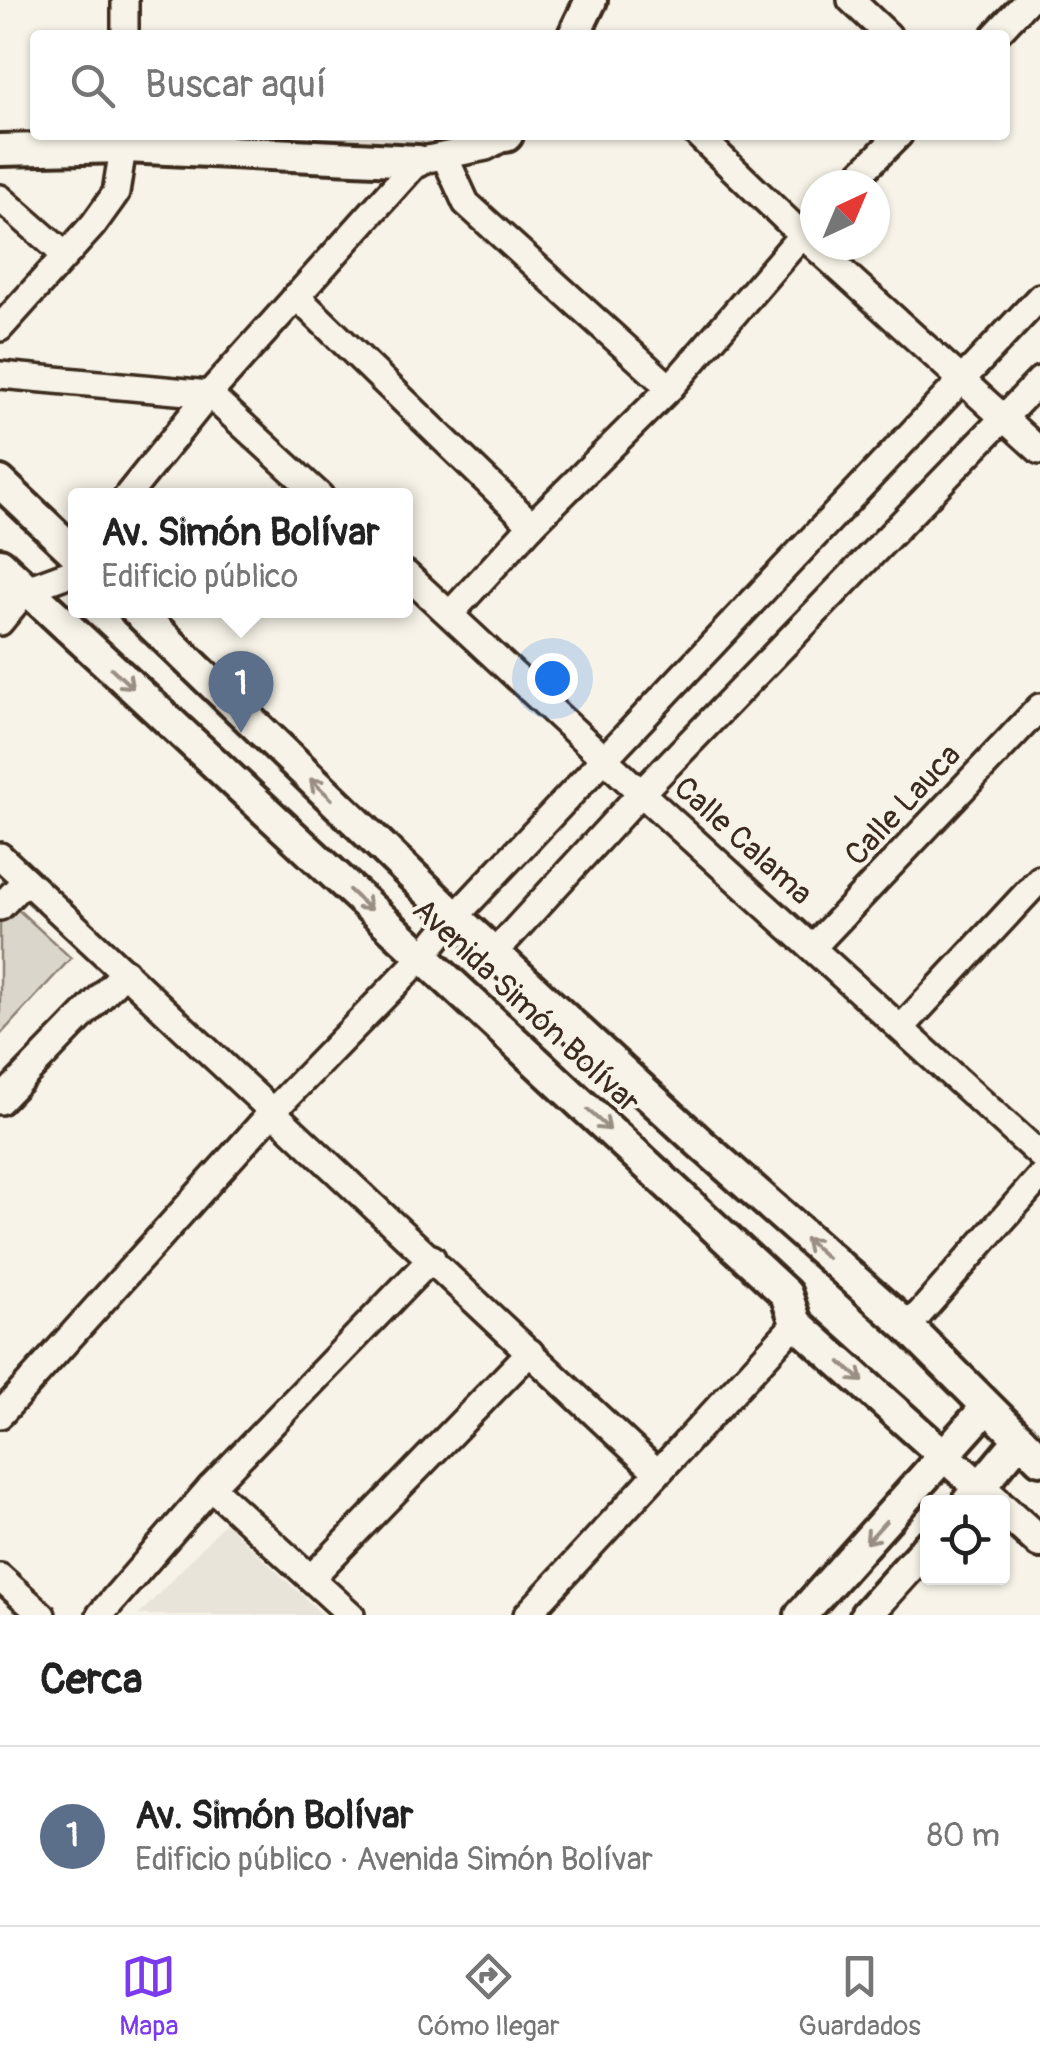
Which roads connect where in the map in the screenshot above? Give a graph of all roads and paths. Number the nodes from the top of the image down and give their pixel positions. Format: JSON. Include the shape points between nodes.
{"nodes":[{"id":1,"x":125,"y":0,"type":"edge"},
{"id":2,"x":1028,"y":0,"type":"edge"},
{"id":3,"x":854,"y":1,"type":"edge"},
{"id":4,"x":125,"y":30,"type":"edge"},
{"id":5,"x":883,"y":30,"type":"edge"},
{"id":6,"x":1001,"y":30,"type":"edge"},
{"id":7,"x":499,"y":140,"type":"edge"},
{"id":8,"x":704,"y":140,"type":"edge"},
{"id":9,"x":894,"y":140,"type":"edge"},
{"id":10,"x":125,"y":141,"type":"edge"},
{"id":11,"x":0,"y":150,"type":"edge"},
{"id":12,"x":431,"y":159,"type":"junction"},
{"id":13,"x":864,"y":170,"type":"edge"},
{"id":14,"x":0,"y":198,"type":"edge"},
{"id":15,"x":800,"y":220,"type":"edge"},
{"id":16,"x":800,"y":236,"type":"edge"},
{"id":17,"x":66,"y":255,"type":"junction"},
{"id":18,"x":841,"y":260,"type":"edge"},
{"id":19,"x":296,"y":296,"type":"junction"},
{"id":20,"x":1040,"y":297,"type":"edge"},
{"id":21,"x":0,"y":328,"type":"edge"},
{"id":22,"x":0,"y":375,"type":"edge"},
{"id":23,"x":961,"y":380,"type":"junction"},
{"id":24,"x":1040,"y":380,"type":"edge"},
{"id":25,"x":670,"y":388,"type":"junction"},
{"id":26,"x":209,"y":394,"type":"junction"},
{"id":27,"x":1004,"y":419,"type":"junction"},
{"id":28,"x":1040,"y":450,"type":"edge"},
{"id":29,"x":0,"y":482,"type":"edge"},
{"id":30,"x":133,"y":488,"type":"edge"},
{"id":31,"x":311,"y":488,"type":"edge"},
{"id":32,"x":532,"y":525,"type":"junction"},
{"id":33,"x":68,"y":546,"type":"edge"},
{"id":34,"x":0,"y":564,"type":"edge"},
{"id":35,"x":68,"y":574,"type":"edge"},
{"id":36,"x":413,"y":580,"type":"edge"},
{"id":37,"x":13,"y":591,"type":"edge"},
{"id":38,"x":450,"y":614,"type":"junction"},
{"id":39,"x":144,"y":618,"type":"edge"},
{"id":40,"x":0,"y":622,"type":"edge"},
{"id":41,"x":1036,"y":718,"type":"edge"},
{"id":42,"x":604,"y":759,"type":"junction"},
{"id":43,"x":641,"y":794,"type":"junction"},
{"id":44,"x":0,"y":856,"type":"edge"},
{"id":45,"x":1040,"y":879,"type":"edge"},
{"id":46,"x":25,"y":880,"type":"junction"},
{"id":47,"x":0,"y":907,"type":"edge"},
{"id":48,"x":455,"y":918,"type":"junction"},
{"id":49,"x":813,"y":947,"type":"junction"},
{"id":50,"x":496,"y":952,"type":"junction"},
{"id":51,"x":421,"y":958,"type":"junction"},
{"id":52,"x":125,"y":972,"type":"junction"},
{"id":53,"x":902,"y":1027,"type":"junction"},
{"id":54,"x":0,"y":1101,"type":"edge"},
{"id":55,"x":272,"y":1111,"type":"junction"},
{"id":56,"x":1040,"y":1154,"type":"edge"},
{"id":57,"x":1040,"y":1177,"type":"edge"},
{"id":58,"x":432,"y":1258,"type":"junction"},
{"id":59,"x":796,"y":1322,"type":"junction"},
{"id":60,"x":908,"y":1328,"type":"junction"},
{"id":61,"x":530,"y":1352,"type":"junction"},
{"id":62,"x":988,"y":1407,"type":"junction"},
{"id":63,"x":0,"y":1415,"type":"edge"},
{"id":64,"x":1030,"y":1449,"type":"edge"},
{"id":65,"x":945,"y":1454,"type":"junction"},
{"id":66,"x":658,"y":1472,"type":"junction"},
{"id":67,"x":211,"y":1486,"type":"junction"},
{"id":68,"x":982,"y":1495,"type":"edge"},
{"id":69,"x":990,"y":1495,"type":"edge"},
{"id":70,"x":1010,"y":1519,"type":"edge"},
{"id":71,"x":1040,"y":1542,"type":"edge"},
{"id":72,"x":920,"y":1555,"type":"edge"},
{"id":73,"x":0,"y":1578,"type":"edge"},
{"id":74,"x":312,"y":1578,"type":"junction"},
{"id":75,"x":42,"y":1615,"type":"edge"},
{"id":76,"x":100,"y":1615,"type":"edge"},
{"id":77,"x":351,"y":1615,"type":"edge"},
{"id":78,"x":527,"y":1615,"type":"edge"},
{"id":79,"x":802,"y":1615,"type":"edge"},
{"id":80,"x":866,"y":1615,"type":"edge"}],
"edges":[{"from":1,"to":4,"type":"street"},
{"from":2,"to":6,"type":"street"},
{"from":3,"to":5,"type":"street"},
{"from":7,"to":12,"type":"street"},
{"from":8,"to":15,"type":"street"},
{"from":9,"to":13,"type":"street"},
{"from":10,"to":11,"type":"street"},
{"from":10,"to":12,"type":"street"},
{"from":10,"to":17,"type":"street","via":[[116,193]]},
{"from":12,"to":19,"type":"street"},
{"from":12,"to":25,"type":"street","via":[[466,203]]},
{"from":14,"to":17,"type":"street"},
{"from":16,"to":25,"type":"street"},
{"from":17,"to":21,"type":"street"},
{"from":18,"to":23,"type":"street"},
{"from":19,"to":26,"type":"street"},
{"from":19,"to":32,"type":"street"},
{"from":20,"to":23,"type":"street"},
{"from":22,"to":26,"type":"street"},
{"from":23,"to":27,"type":"street"},
{"from":23,"to":42,"type":"street"},
{"from":24,"to":27,"type":"street"},
{"from":25,"to":32,"type":"street"},
{"from":26,"to":30,"type":"street"},
{"from":26,"to":31,"type":"street"},
{"from":27,"to":28,"type":"street"},
{"from":27,"to":43,"type":"street"},
{"from":29,"to":33,"type":"street"},
{"from":32,"to":38,"type":"street"},
{"from":34,"to":37,"type":"street","name":"Avenida Simón Bolívar"},
{"from":35,"to":37,"type":"street"},
{"from":36,"to":38,"type":"street","name":"Calle Calama"},
{"from":37,"to":40,"type":"street"},
{"from":37,"to":51,"type":"street","name":"Avenida Simón Bolívar","one_way":true},
{"from":38,"to":42,"type":"street","name":"Calle Calama"},
{"from":48,"to":39,"type":"street","name":"Avenida Simón Bolívar","one_way":true},
{"from":41,"to":49,"type":"street","name":"Calle Lauca"},
{"from":42,"to":43,"type":"street","name":"Calle Calama"},
{"from":42,"to":48,"type":"street"},
{"from":43,"to":49,"type":"street","name":"Calle Calama"},
{"from":43,"to":50,"type":"street"},
{"from":44,"to":46,"type":"street"},
{"from":45,"to":53,"type":"street"},
{"from":46,"to":47,"type":"street"},
{"from":46,"to":52,"type":"street"},
{"from":48,"to":50,"type":"street","name":"Avenida Simón Bolívar"},
{"from":48,"to":51,"type":"street"},
{"from":49,"to":53,"type":"street","name":"Calle Calama"},
{"from":60,"to":50,"type":"street","name":"Avenida Simón Bolívar","one_way":true},
{"from":51,"to":55,"type":"street"},
{"from":51,"to":59,"type":"street","name":"Avenida Simón Bolívar","one_way":true,"via":[[786,1294]]},
{"from":52,"to":54,"type":"street"},
{"from":52,"to":55,"type":"street"},
{"from":53,"to":56,"type":"street","name":"Calle Calama"},
{"from":55,"to":58,"type":"street"},
{"from":55,"to":63,"type":"street"},
{"from":57,"to":60,"type":"street"},
{"from":58,"to":61,"type":"street"},
{"from":58,"to":67,"type":"street"},
{"from":59,"to":65,"type":"street","name":"Avenida Simón Bolívar","one_way":true},
{"from":59,"to":66,"type":"street"},
{"from":60,"to":62,"type":"street","name":"Avenida Simón Bolívar"},
{"from":61,"to":66,"type":"street"},
{"from":61,"to":74,"type":"street"},
{"from":62,"to":64,"type":"street","name":"Avenida Simón Bolívar"},
{"from":62,"to":65,"type":"street"},
{"from":64,"to":69,"type":"street"},
{"from":65,"to":68,"type":"street","name":"Avenida Simón Bolívar"},
{"from":65,"to":79,"type":"street","one_way":true},
{"from":66,"to":78,"type":"street"},
{"from":67,"to":74,"type":"street"},
{"from":67,"to":76,"type":"street"},
{"from":70,"to":71,"type":"street","name":"Avenida Simón Bolívar"},
{"from":72,"to":80,"type":"street"},
{"from":73,"to":75,"type":"street"},
{"from":74,"to":77,"type":"street"}]}
